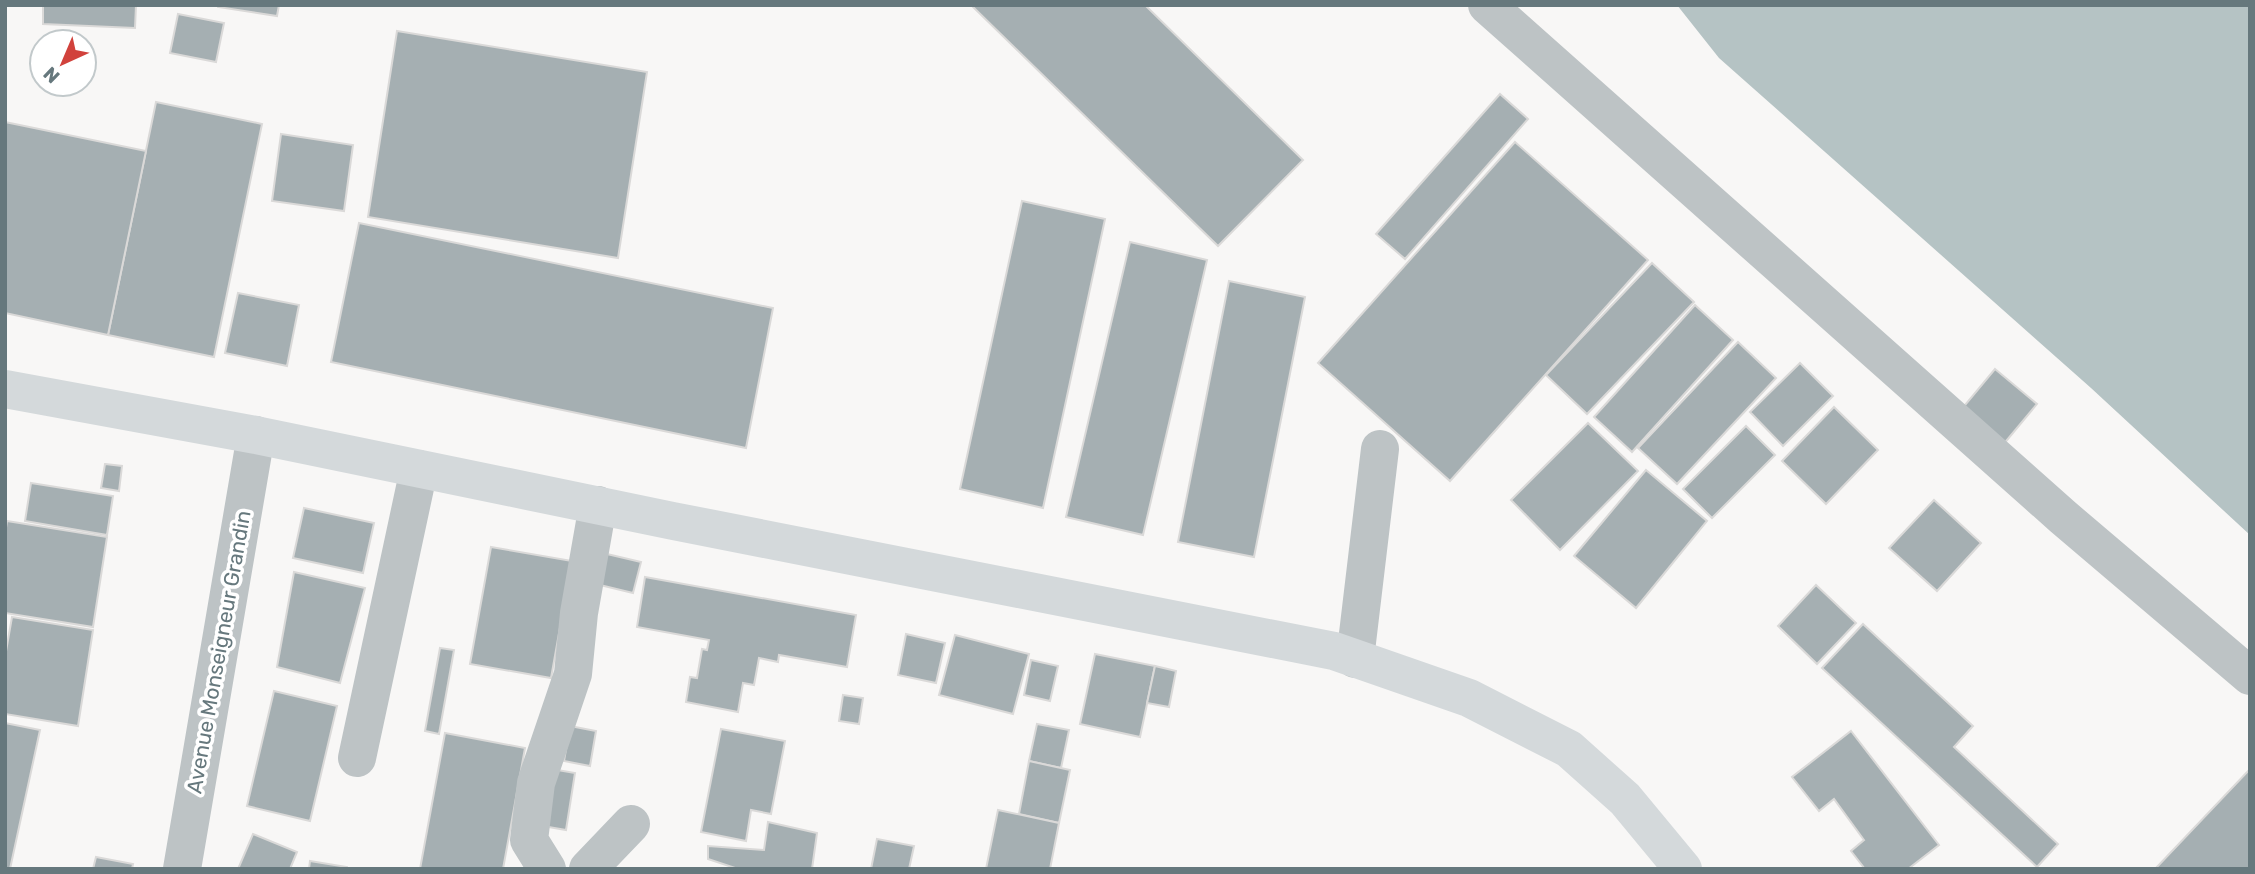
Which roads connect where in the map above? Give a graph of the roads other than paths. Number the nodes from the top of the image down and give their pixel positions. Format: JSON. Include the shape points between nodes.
{"nodes":[{"id":1,"x":1487,"y":5,"type":"edge"},
{"id":2,"x":5,"y":389,"type":"edge"},
{"id":3,"x":256,"y":435,"type":"junction"},
{"id":4,"x":1380,"y":449,"type":"dead end"},
{"id":5,"x":419,"y":469,"type":"junction"},
{"id":6,"x":598,"y":505,"type":"junction"},
{"id":7,"x":1355,"y":659,"type":"junction"},
{"id":8,"x":2250,"y":676,"type":"edge"},
{"id":9,"x":357,"y":758,"type":"dead end"},
{"id":10,"x":631,"y":824,"type":"dead end"},
{"id":11,"x":182,"y":869,"type":"edge"},
{"id":12,"x":547,"y":869,"type":"edge"},
{"id":13,"x":589,"y":869,"type":"edge"},
{"id":14,"x":1683,"y":869,"type":"edge"}],
"edges":[{"from":1,"to":8,"type":"street","via":[[2063,517]]},
{"from":2,"to":3,"type":"main road"},
{"from":3,"to":5,"type":"main road"},
{"from":3,"to":11,"type":"street","name":"Avenue Monseigneur Grandin"},
{"from":4,"to":7,"type":"street"},
{"from":5,"to":6,"type":"main road"},
{"from":5,"to":9,"type":"street"},
{"from":6,"to":7,"type":"main road","via":[[1334,651]]},
{"from":6,"to":12,"type":"street","via":[[573,674],[536,783],[530,840]]},
{"from":7,"to":14,"type":"main road","via":[[1469,698],[1569,749],[1625,799]]},
{"from":10,"to":13,"type":"street"}]}
